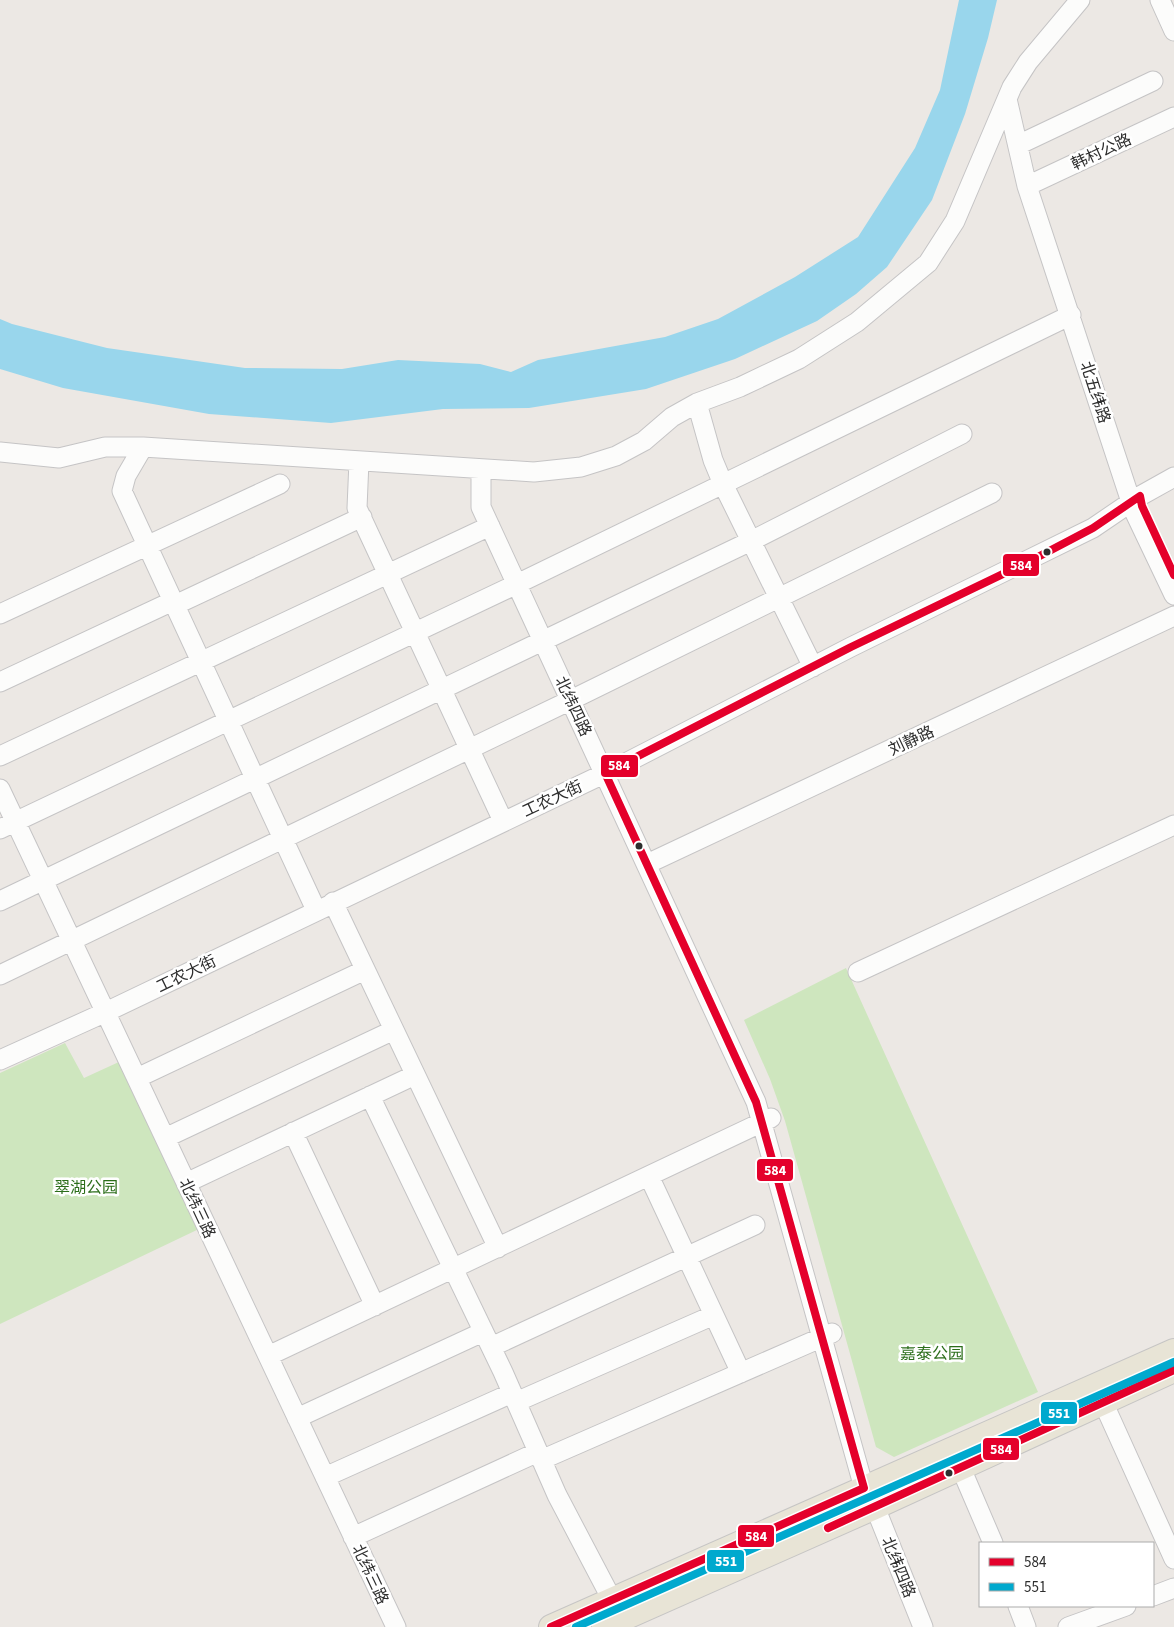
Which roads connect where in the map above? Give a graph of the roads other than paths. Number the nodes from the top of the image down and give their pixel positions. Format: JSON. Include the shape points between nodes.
{"nodes":[{"id":1,"x":1080,"y":0,"type":"edge"},
{"id":2,"x":1166,"y":5,"type":"edge"},
{"id":3,"x":1174,"y":31,"type":"edge"},
{"id":4,"x":1153,"y":82,"type":"dead end"},
{"id":5,"x":1007,"y":99,"type":"junction"},
{"id":6,"x":1174,"y":117,"type":"edge"},
{"id":7,"x":1018,"y":144,"type":"junction"},
{"id":8,"x":1028,"y":186,"type":"junction"},
{"id":9,"x":1071,"y":315,"type":"junction"},
{"id":10,"x":697,"y":403,"type":"junction"},
{"id":11,"x":962,"y":434,"type":"dead end"},
{"id":12,"x":143,"y":447,"type":"junction"},
{"id":13,"x":0,"y":452,"type":"edge"},
{"id":14,"x":358,"y":461,"type":"junction"},
{"id":15,"x":481,"y":469,"type":"junction"},
{"id":16,"x":1174,"y":477,"type":"edge"},
{"id":17,"x":280,"y":484,"type":"dead end"},
{"id":18,"x":723,"y":484,"type":"junction"},
{"id":19,"x":992,"y":493,"type":"dead end"},
{"id":20,"x":1137,"y":504,"type":"junction"},
{"id":21,"x":362,"y":517,"type":"junction"},
{"id":22,"x":490,"y":526,"type":"junction"},
{"id":23,"x":751,"y":541,"type":"junction"},
{"id":24,"x":148,"y":547,"type":"junction"},
{"id":25,"x":388,"y":575,"type":"junction"},
{"id":26,"x":1174,"y":575,"type":"edge"},
{"id":27,"x":517,"y":584,"type":"junction"},
{"id":28,"x":1174,"y":595,"type":"edge"},
{"id":29,"x":779,"y":599,"type":"junction"},
{"id":30,"x":174,"y":603,"type":"junction"},
{"id":31,"x":0,"y":614,"type":"edge"},
{"id":32,"x":1174,"y":616,"type":"edge"},
{"id":33,"x":415,"y":631,"type":"junction"},
{"id":34,"x":543,"y":640,"type":"junction"},
{"id":35,"x":201,"y":662,"type":"junction"},
{"id":36,"x":812,"y":668,"type":"junction"},
{"id":37,"x":0,"y":682,"type":"edge"},
{"id":38,"x":442,"y":690,"type":"junction"},
{"id":39,"x":571,"y":700,"type":"junction"},
{"id":40,"x":228,"y":720,"type":"junction"},
{"id":41,"x":470,"y":749,"type":"junction"},
{"id":42,"x":0,"y":756,"type":"edge"},
{"id":43,"x":611,"y":774,"type":"junction"},
{"id":44,"x":255,"y":779,"type":"junction"},
{"id":45,"x":0,"y":789,"type":"edge"},
{"id":46,"x":503,"y":821,"type":"junction"},
{"id":47,"x":1174,"y":825,"type":"edge"},
{"id":48,"x":8,"y":826,"type":"edge"},
{"id":49,"x":284,"y":839,"type":"junction"},
{"id":50,"x":652,"y":862,"type":"junction"},
{"id":51,"x":44,"y":881,"type":"junction"},
{"id":52,"x":0,"y":901,"type":"edge"},
{"id":53,"x":325,"y":906,"type":"junction"},
{"id":54,"x":72,"y":941,"type":"junction"},
{"id":55,"x":365,"y":970,"type":"junction"},
{"id":56,"x":858,"y":972,"type":"dead end"},
{"id":57,"x":0,"y":975,"type":"edge"},
{"id":58,"x":106,"y":1012,"type":"junction"},
{"id":59,"x":394,"y":1030,"type":"junction"},
{"id":60,"x":0,"y":1060,"type":"edge"},
{"id":61,"x":415,"y":1075,"type":"junction"},
{"id":62,"x":137,"y":1078,"type":"junction"},
{"id":63,"x":370,"y":1096,"type":"junction"},
{"id":64,"x":767,"y":1120,"type":"junction"},
{"id":65,"x":293,"y":1132,"type":"junction"},
{"id":66,"x":165,"y":1138,"type":"junction"},
{"id":67,"x":650,"y":1176,"type":"junction"},
{"id":68,"x":186,"y":1182,"type":"junction"},
{"id":69,"x":755,"y":1225,"type":"dead end"},
{"id":70,"x":498,"y":1248,"type":"junction"},
{"id":71,"x":687,"y":1256,"type":"junction"},
{"id":72,"x":453,"y":1269,"type":"junction"},
{"id":73,"x":375,"y":1306,"type":"junction"},
{"id":74,"x":714,"y":1315,"type":"junction"},
{"id":75,"x":827,"y":1335,"type":"junction"},
{"id":76,"x":487,"y":1339,"type":"junction"},
{"id":77,"x":1174,"y":1351,"type":"edge"},
{"id":78,"x":268,"y":1356,"type":"junction"},
{"id":79,"x":1174,"y":1370,"type":"edge"},
{"id":80,"x":741,"y":1373,"type":"junction"},
{"id":81,"x":1099,"y":1394,"type":"junction"},
{"id":82,"x":514,"y":1397,"type":"junction"},
{"id":83,"x":297,"y":1418,"type":"junction"},
{"id":84,"x":540,"y":1456,"type":"junction"},
{"id":85,"x":960,"y":1466,"type":"junction"},
{"id":86,"x":325,"y":1477,"type":"junction"},
{"id":87,"x":871,"y":1492,"type":"junction"},
{"id":88,"x":353,"y":1537,"type":"junction"},
{"id":89,"x":993,"y":1542,"type":"edge"},
{"id":90,"x":1174,"y":1560,"type":"edge"},
{"id":91,"x":1174,"y":1588,"type":"edge"},
{"id":92,"x":1154,"y":1596,"type":"edge"},
{"id":93,"x":1018,"y":1607,"type":"edge"},
{"id":94,"x":1123,"y":1607,"type":"edge"},
{"id":95,"x":613,"y":1615,"type":"edge"},
{"id":96,"x":396,"y":1627,"type":"edge"},
{"id":97,"x":552,"y":1627,"type":"edge"},
{"id":98,"x":923,"y":1627,"type":"edge"},
{"id":99,"x":1026,"y":1627,"type":"edge"},
{"id":100,"x":1068,"y":1627,"type":"edge"}],
"edges":[{"from":1,"to":5,"type":"street","via":[[1028,62]]},
{"from":2,"to":3,"type":"street"},
{"from":4,"to":7,"type":"street"},
{"from":5,"to":7,"type":"street","name":"北五纬路"},
{"from":5,"to":10,"type":"street","via":[[955,221],[928,263],[857,322],[799,359]]},
{"from":6,"to":8,"type":"street","name":"韩村公路"},
{"from":7,"to":8,"type":"street","name":"北五纬路"},
{"from":8,"to":9,"type":"street","name":"北五纬路"},
{"from":9,"to":18,"type":"street"},
{"from":9,"to":20,"type":"street","name":"北五纬路"},
{"from":10,"to":15,"type":"street","via":[[672,417],[637,445],[581,468],[534,472]]},
{"from":10,"to":18,"type":"street"},
{"from":11,"to":23,"type":"street"},
{"from":12,"to":13,"type":"street","via":[[105,447],[59,458]]},
{"from":12,"to":14,"type":"street"},
{"from":12,"to":24,"type":"street","via":[[126,476],[122,491]]},
{"from":14,"to":15,"type":"street"},
{"from":14,"to":21,"type":"street","via":[[357,508]]},
{"from":15,"to":22,"type":"street","name":"北纬四路","via":[[482,507]]},
{"from":16,"to":20,"type":"street","name":"工农大街"},
{"from":17,"to":24,"type":"street"},
{"from":18,"to":23,"type":"street"},
{"from":18,"to":27,"type":"street"},
{"from":19,"to":29,"type":"street"},
{"from":20,"to":26,"type":"street","name":"北五纬路"},
{"from":20,"to":28,"type":"street","name":"北五纬路"},
{"from":20,"to":36,"type":"street","name":"工农大街"},
{"from":20,"to":43,"type":"street","name":"工农大街","via":[[1096,537],[1061,556]]},
{"from":21,"to":25,"type":"street"},
{"from":21,"to":30,"type":"street"},
{"from":22,"to":25,"type":"street"},
{"from":22,"to":27,"type":"street","name":"北纬四路"},
{"from":23,"to":29,"type":"street"},
{"from":23,"to":34,"type":"street"},
{"from":24,"to":30,"type":"street"},
{"from":24,"to":31,"type":"street"},
{"from":25,"to":33,"type":"street"},
{"from":25,"to":35,"type":"street"},
{"from":27,"to":33,"type":"street"},
{"from":27,"to":34,"type":"street","name":"北纬四路"},
{"from":29,"to":36,"type":"street"},
{"from":29,"to":39,"type":"street"},
{"from":30,"to":35,"type":"street"},
{"from":30,"to":37,"type":"street"},
{"from":32,"to":50,"type":"street","name":"刘静路"},
{"from":33,"to":38,"type":"street"},
{"from":33,"to":40,"type":"street"},
{"from":34,"to":38,"type":"street"},
{"from":34,"to":39,"type":"street","name":"北纬四路"},
{"from":35,"to":40,"type":"street"},
{"from":35,"to":42,"type":"street"},
{"from":36,"to":43,"type":"street","name":"工农大街"},
{"from":38,"to":41,"type":"street"},
{"from":38,"to":44,"type":"street"},
{"from":39,"to":41,"type":"street"},
{"from":39,"to":43,"type":"street","name":"北纬四路"},
{"from":40,"to":44,"type":"street"},
{"from":40,"to":48,"type":"street"},
{"from":41,"to":46,"type":"street"},
{"from":41,"to":49,"type":"street"},
{"from":43,"to":46,"type":"street","name":"工农大街"},
{"from":43,"to":50,"type":"street","name":"北纬四路"},
{"from":44,"to":49,"type":"street"},
{"from":44,"to":51,"type":"street"},
{"from":45,"to":48,"type":"street","name":"北纬三路"},
{"from":46,"to":53,"type":"street","name":"工农大街"},
{"from":47,"to":56,"type":"street"},
{"from":48,"to":51,"type":"street","name":"北纬三路"},
{"from":49,"to":53,"type":"street"},
{"from":49,"to":54,"type":"street"},
{"from":50,"to":64,"type":"street","name":"北纬四路","via":[[752,1067]]},
{"from":51,"to":52,"type":"street"},
{"from":51,"to":54,"type":"street","name":"北纬三路"},
{"from":53,"to":55,"type":"street"},
{"from":53,"to":58,"type":"street","name":"工农大街"},
{"from":54,"to":57,"type":"street"},
{"from":54,"to":58,"type":"street","name":"北纬三路"},
{"from":55,"to":59,"type":"street"},
{"from":55,"to":62,"type":"street"},
{"from":58,"to":60,"type":"street","name":"工农大街"},
{"from":58,"to":62,"type":"street","name":"北纬三路"},
{"from":59,"to":61,"type":"street"},
{"from":59,"to":66,"type":"street"},
{"from":61,"to":63,"type":"street"},
{"from":61,"to":70,"type":"street"},
{"from":62,"to":66,"type":"street","name":"北纬三路"},
{"from":63,"to":65,"type":"street"},
{"from":63,"to":72,"type":"street"},
{"from":64,"to":67,"type":"street"},
{"from":64,"to":75,"type":"street","name":"北纬四路"},
{"from":65,"to":68,"type":"street"},
{"from":65,"to":73,"type":"street"},
{"from":66,"to":68,"type":"street","name":"北纬三路"},
{"from":67,"to":70,"type":"street"},
{"from":67,"to":71,"type":"street"},
{"from":68,"to":78,"type":"street","name":"北纬三路"},
{"from":69,"to":71,"type":"street"},
{"from":70,"to":72,"type":"street"},
{"from":71,"to":74,"type":"street"},
{"from":71,"to":76,"type":"street"},
{"from":72,"to":73,"type":"street"},
{"from":72,"to":76,"type":"street"},
{"from":73,"to":78,"type":"street"},
{"from":74,"to":80,"type":"street"},
{"from":74,"to":82,"type":"street"},
{"from":75,"to":80,"type":"street"},
{"from":75,"to":87,"type":"street","name":"北纬四路"},
{"from":76,"to":82,"type":"street"},
{"from":76,"to":83,"type":"street"},
{"from":77,"to":81,"type":"main road"},
{"from":78,"to":83,"type":"street","name":"北纬三路"},
{"from":79,"to":81,"type":"main road"},
{"from":80,"to":84,"type":"street"},
{"from":81,"to":85,"type":"main road"},
{"from":81,"to":87,"type":"main road"},
{"from":81,"to":90,"type":"street"},
{"from":82,"to":84,"type":"street"},
{"from":82,"to":86,"type":"street"},
{"from":83,"to":86,"type":"street","name":"北纬三路"},
{"from":84,"to":88,"type":"street"},
{"from":84,"to":95,"type":"street"},
{"from":85,"to":87,"type":"main road"},
{"from":85,"to":89,"type":"street"},
{"from":86,"to":88,"type":"street","name":"北纬三路"},
{"from":87,"to":95,"type":"main road"},
{"from":87,"to":98,"type":"street","name":"北纬四路"},
{"from":88,"to":96,"type":"street","name":"北纬三路"},
{"from":91,"to":92,"type":"street"},
{"from":93,"to":99,"type":"street"},
{"from":94,"to":100,"type":"street"},
{"from":95,"to":97,"type":"main road"}]}
